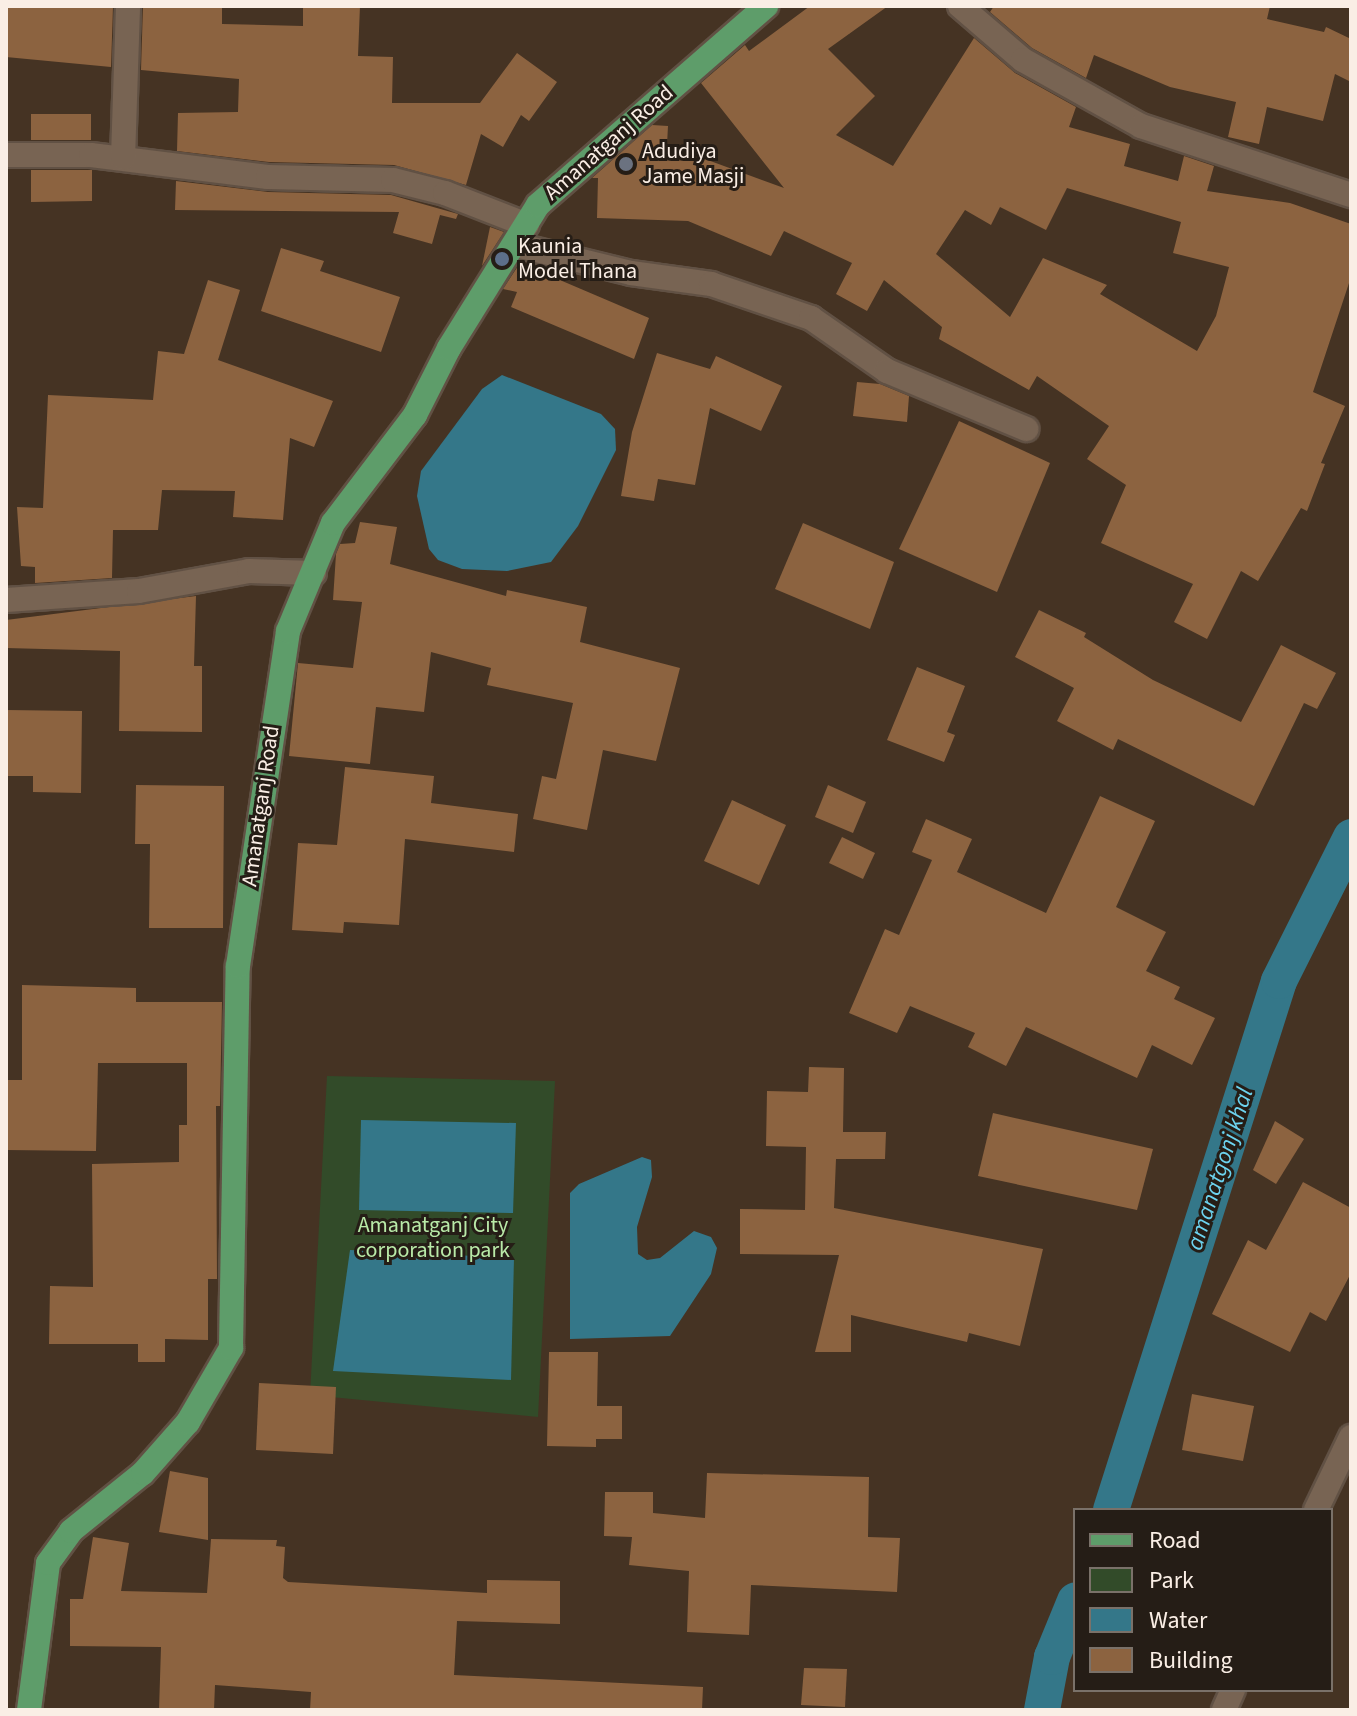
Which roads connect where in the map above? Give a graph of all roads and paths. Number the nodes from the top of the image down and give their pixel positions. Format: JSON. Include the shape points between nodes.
{"nodes":[{"id":1,"x":128,"y":6,"type":"edge"},
{"id":2,"x":766,"y":6,"type":"edge"},
{"id":3,"x":960,"y":6,"type":"edge"},
{"id":4,"x":6,"y":155,"type":"edge"},
{"id":5,"x":123,"y":158,"type":"junction"},
{"id":6,"x":1351,"y":195,"type":"edge"},
{"id":7,"x":521,"y":235,"type":"junction"},
{"id":8,"x":1026,"y":429,"type":"dead end"},
{"id":9,"x":314,"y":573,"type":"junction"},
{"id":10,"x":6,"y":600,"type":"edge"},
{"id":11,"x":1351,"y":1437,"type":"edge"},
{"id":12,"x":1317,"y":1508,"type":"edge"},
{"id":13,"x":29,"y":1710,"type":"edge"}],
"edges":[{"from":1,"to":5,"type":"street"},
{"from":2,"to":7,"type":"main road","name":"Amanatganj Road","via":[[538,205]]},
{"from":3,"to":6,"type":"street","via":[[1023,60],[1141,126]]},
{"from":4,"to":5,"type":"street"},
{"from":5,"to":7,"type":"street","via":[[268,177],[393,180],[445,193]]},
{"from":7,"to":8,"type":"street","via":[[631,273],[711,284],[811,318],[887,371]]},
{"from":7,"to":9,"type":"main road","name":"Amanatganj Road","via":[[449,348],[415,415],[333,523]]},
{"from":9,"to":10,"type":"street","via":[[249,571],[139,591]]},
{"from":9,"to":13,"type":"main road","name":"Amanatganj Road","via":[[288,631],[238,966],[231,1348],[188,1422],[143,1473],[71,1531],[48,1563]]},
{"from":11,"to":12,"type":"street"}]}
